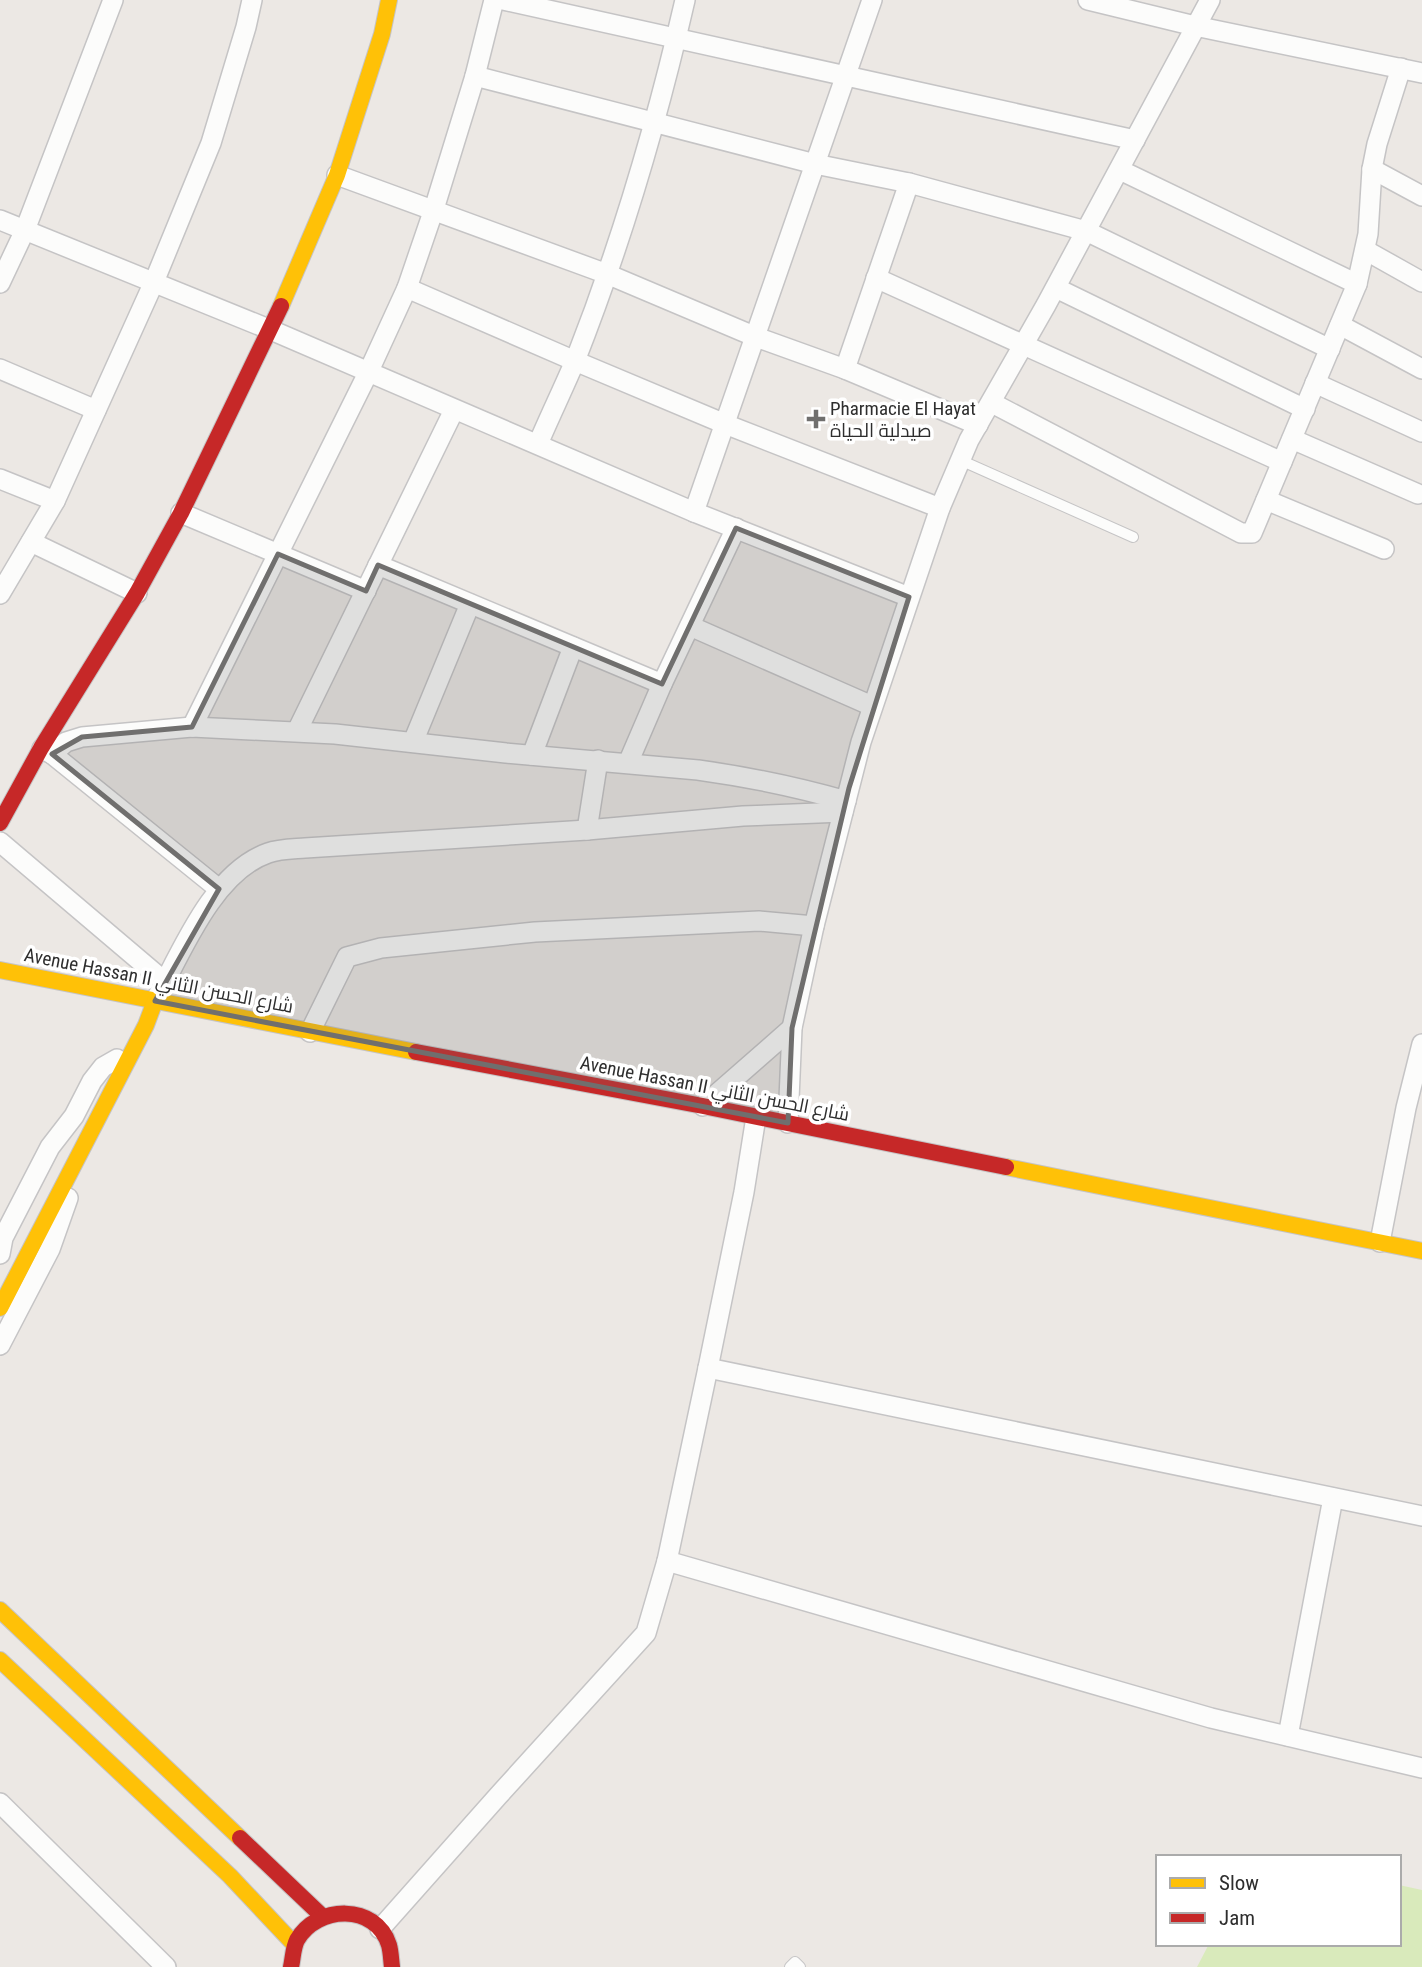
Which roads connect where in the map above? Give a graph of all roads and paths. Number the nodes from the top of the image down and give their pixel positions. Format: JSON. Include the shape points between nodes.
{"nodes":[{"id":1,"x":113,"y":0,"type":"edge"},
{"id":2,"x":252,"y":0,"type":"edge"},
{"id":3,"x":389,"y":0,"type":"edge"},
{"id":4,"x":494,"y":0,"type":"edge"},
{"id":5,"x":503,"y":0,"type":"edge"},
{"id":6,"x":685,"y":0,"type":"edge"},
{"id":7,"x":872,"y":0,"type":"edge"},
{"id":8,"x":1088,"y":0,"type":"edge"},
{"id":9,"x":1210,"y":0,"type":"edge"},
{"id":10,"x":1195,"y":26,"type":"junction"},
{"id":11,"x":676,"y":39,"type":"junction"},
{"id":12,"x":1401,"y":68,"type":"junction"},
{"id":13,"x":1422,"y":73,"type":"edge"},
{"id":14,"x":475,"y":76,"type":"junction"},
{"id":15,"x":845,"y":76,"type":"junction"},
{"id":16,"x":654,"y":124,"type":"junction"},
{"id":17,"x":1135,"y":140,"type":"junction"},
{"id":18,"x":815,"y":164,"type":"junction"},
{"id":19,"x":1372,"y":169,"type":"junction"},
{"id":20,"x":1120,"y":170,"type":"junction"},
{"id":21,"x":337,"y":175,"type":"junction"},
{"id":22,"x":909,"y":183,"type":"junction"},
{"id":23,"x":1422,"y":196,"type":"edge"},
{"id":24,"x":434,"y":209,"type":"junction"},
{"id":25,"x":0,"y":220,"type":"edge"},
{"id":26,"x":25,"y":230,"type":"junction"},
{"id":27,"x":1086,"y":231,"type":"junction"},
{"id":28,"x":1365,"y":250,"type":"junction"},
{"id":29,"x":607,"y":274,"type":"junction"},
{"id":30,"x":876,"y":278,"type":"junction"},
{"id":31,"x":154,"y":282,"type":"junction"},
{"id":32,"x":1422,"y":282,"type":"edge"},
{"id":33,"x":0,"y":283,"type":"edge"},
{"id":34,"x":1357,"y":284,"type":"junction"},
{"id":35,"x":407,"y":288,"type":"junction"},
{"id":36,"x":1056,"y":288,"type":"junction"},
{"id":37,"x":1340,"y":326,"type":"junction"},
{"id":38,"x":271,"y":330,"type":"junction"},
{"id":39,"x":756,"y":337,"type":"junction"},
{"id":40,"x":1024,"y":344,"type":"junction"},
{"id":41,"x":1330,"y":349,"type":"junction"},
{"id":42,"x":575,"y":361,"type":"junction"},
{"id":43,"x":1422,"y":368,"type":"edge"},
{"id":44,"x":0,"y":369,"type":"edge"},
{"id":45,"x":845,"y":369,"type":"junction"},
{"id":46,"x":368,"y":373,"type":"junction"},
{"id":47,"x":1315,"y":383,"type":"junction"},
{"id":48,"x":992,"y":402,"type":"junction"},
{"id":49,"x":1305,"y":409,"type":"junction"},
{"id":50,"x":96,"y":410,"type":"junction"},
{"id":51,"x":454,"y":410,"type":"junction"},
{"id":52,"x":725,"y":424,"type":"junction"},
{"id":53,"x":978,"y":425,"type":"junction"},
{"id":54,"x":1422,"y":432,"type":"edge"},
{"id":55,"x":1292,"y":439,"type":"junction"},
{"id":56,"x":538,"y":444,"type":"junction"},
{"id":57,"x":960,"y":460,"type":"junction"},
{"id":58,"x":1282,"y":462,"type":"junction"},
{"id":59,"x":0,"y":480,"type":"edge"},
{"id":60,"x":1418,"y":494,"type":"dead end"},
{"id":61,"x":1266,"y":500,"type":"junction"},
{"id":62,"x":55,"y":501,"type":"junction"},
{"id":63,"x":940,"y":508,"type":"junction"},
{"id":64,"x":694,"y":512,"type":"junction"},
{"id":65,"x":181,"y":513,"type":"junction"},
{"id":66,"x":736,"y":528,"type":"junction"},
{"id":67,"x":1133,"y":537,"type":"dead end"},
{"id":68,"x":31,"y":542,"type":"junction"},
{"id":69,"x":1384,"y":548,"type":"dead end"},
{"id":70,"x":278,"y":554,"type":"junction"},
{"id":71,"x":379,"y":565,"type":"junction"},
{"id":72,"x":366,"y":591,"type":"junction"},
{"id":73,"x":137,"y":593,"type":"junction"},
{"id":74,"x":0,"y":594,"type":"edge"},
{"id":75,"x":909,"y":597,"type":"junction"},
{"id":76,"x":470,"y":604,"type":"junction"},
{"id":77,"x":690,"y":626,"type":"junction"},
{"id":78,"x":573,"y":647,"type":"junction"},
{"id":79,"x":662,"y":684,"type":"junction"},
{"id":80,"x":872,"y":706,"type":"junction"},
{"id":81,"x":192,"y":727,"type":"junction"},
{"id":82,"x":297,"y":731,"type":"junction"},
{"id":83,"x":413,"y":743,"type":"junction"},
{"id":84,"x":47,"y":751,"type":"junction"},
{"id":85,"x":532,"y":755,"type":"junction"},
{"id":86,"x":598,"y":760,"type":"junction"},
{"id":87,"x":628,"y":763,"type":"junction"},
{"id":88,"x":844,"y":807,"type":"junction"},
{"id":89,"x":0,"y":823,"type":"edge"},
{"id":90,"x":587,"y":830,"type":"junction"},
{"id":91,"x":0,"y":842,"type":"edge"},
{"id":92,"x":219,"y":889,"type":"junction"},
{"id":93,"x":814,"y":926,"type":"junction"},
{"id":94,"x":0,"y":970,"type":"edge"},
{"id":95,"x":165,"y":982,"type":"junction"},
{"id":96,"x":155,"y":1001,"type":"junction"},
{"id":97,"x":792,"y":1028,"type":"junction"},
{"id":98,"x":144,"y":1030,"type":"junction"},
{"id":99,"x":310,"y":1032,"type":"junction"},
{"id":100,"x":1422,"y":1044,"type":"edge"},
{"id":101,"x":117,"y":1059,"type":"junction"},
{"id":102,"x":703,"y":1106,"type":"junction"},
{"id":103,"x":1414,"y":1110,"type":"edge"},
{"id":104,"x":756,"y":1117,"type":"junction"},
{"id":105,"x":788,"y":1124,"type":"junction"},
{"id":106,"x":1380,"y":1242,"type":"junction"},
{"id":107,"x":1422,"y":1251,"type":"edge"},
{"id":108,"x":0,"y":1254,"type":"edge"},
{"id":109,"x":0,"y":1285,"type":"edge"},
{"id":110,"x":0,"y":1308,"type":"edge"},
{"id":111,"x":0,"y":1345,"type":"edge"},
{"id":112,"x":708,"y":1368,"type":"junction"},
{"id":113,"x":1333,"y":1498,"type":"junction"},
{"id":114,"x":1422,"y":1516,"type":"edge"},
{"id":115,"x":667,"y":1561,"type":"junction"},
{"id":116,"x":0,"y":1610,"type":"edge"},
{"id":117,"x":0,"y":1660,"type":"edge"},
{"id":118,"x":1288,"y":1736,"type":"junction"},
{"id":119,"x":1422,"y":1768,"type":"edge"},
{"id":120,"x":0,"y":1803,"type":"edge"},
{"id":121,"x":322,"y":1916,"type":"junction"},
{"id":122,"x":380,"y":1929,"type":"junction"},
{"id":123,"x":294,"y":1944,"type":"junction"},
{"id":124,"x":166,"y":1967,"type":"edge"},
{"id":125,"x":291,"y":1967,"type":"edge"},
{"id":126,"x":392,"y":1967,"type":"edge"},
{"id":127,"x":790,"y":1967,"type":"edge"},
{"id":128,"x":800,"y":1967,"type":"edge"}],
"edges":[{"from":1,"to":26,"type":"street"},
{"from":2,"to":31,"type":"street","via":[[211,143]]},
{"from":3,"to":21,"type":"street"},
{"from":4,"to":14,"type":"street"},
{"from":5,"to":11,"type":"street"},
{"from":6,"to":11,"type":"street"},
{"from":7,"to":15,"type":"street"},
{"from":8,"to":10,"type":"street"},
{"from":9,"to":10,"type":"street"},
{"from":10,"to":12,"type":"street"},
{"from":10,"to":17,"type":"street"},
{"from":11,"to":15,"type":"street"},
{"from":11,"to":16,"type":"street"},
{"from":12,"to":13,"type":"street"},
{"from":12,"to":19,"type":"street"},
{"from":14,"to":16,"type":"street"},
{"from":14,"to":24,"type":"street"},
{"from":15,"to":17,"type":"street"},
{"from":15,"to":18,"type":"street"},
{"from":16,"to":18,"type":"street"},
{"from":16,"to":29,"type":"street"},
{"from":17,"to":20,"type":"street"},
{"from":18,"to":22,"type":"street"},
{"from":18,"to":39,"type":"street"},
{"from":19,"to":23,"type":"street"},
{"from":19,"to":28,"type":"street"},
{"from":20,"to":27,"type":"street"},
{"from":20,"to":34,"type":"street"},
{"from":21,"to":24,"type":"street"},
{"from":21,"to":38,"type":"street"},
{"from":22,"to":27,"type":"street"},
{"from":22,"to":30,"type":"street"},
{"from":24,"to":29,"type":"street"},
{"from":24,"to":35,"type":"street"},
{"from":25,"to":26,"type":"street"},
{"from":26,"to":31,"type":"street"},
{"from":26,"to":33,"type":"street"},
{"from":27,"to":36,"type":"street"},
{"from":27,"to":41,"type":"street"},
{"from":28,"to":32,"type":"street"},
{"from":28,"to":34,"type":"street"},
{"from":29,"to":39,"type":"street"},
{"from":29,"to":42,"type":"street"},
{"from":30,"to":40,"type":"street"},
{"from":30,"to":45,"type":"street"},
{"from":31,"to":38,"type":"street"},
{"from":31,"to":50,"type":"street"},
{"from":34,"to":37,"type":"street"},
{"from":35,"to":42,"type":"street"},
{"from":35,"to":46,"type":"street"},
{"from":36,"to":40,"type":"street"},
{"from":36,"to":49,"type":"street"},
{"from":37,"to":41,"type":"street"},
{"from":37,"to":43,"type":"street"},
{"from":38,"to":46,"type":"street"},
{"from":38,"to":65,"type":"street"},
{"from":39,"to":45,"type":"street"},
{"from":39,"to":52,"type":"street"},
{"from":40,"to":48,"type":"street"},
{"from":40,"to":58,"type":"street"},
{"from":41,"to":47,"type":"street"},
{"from":42,"to":52,"type":"street"},
{"from":42,"to":56,"type":"street"},
{"from":44,"to":50,"type":"street"},
{"from":45,"to":53,"type":"street"},
{"from":46,"to":51,"type":"street"},
{"from":46,"to":70,"type":"street"},
{"from":47,"to":49,"type":"street"},
{"from":47,"to":54,"type":"street"},
{"from":48,"to":53,"type":"street"},
{"from":48,"to":61,"type":"street","via":[[1241,533],[1252,533]]},
{"from":49,"to":55,"type":"street"},
{"from":50,"to":62,"type":"street"},
{"from":51,"to":56,"type":"street"},
{"from":51,"to":71,"type":"street"},
{"from":52,"to":63,"type":"street"},
{"from":52,"to":64,"type":"street"},
{"from":53,"to":57,"type":"street"},
{"from":55,"to":58,"type":"street"},
{"from":55,"to":60,"type":"street"},
{"from":56,"to":64,"type":"street"},
{"from":57,"to":63,"type":"street"},
{"from":57,"to":67,"type":"lane"},
{"from":58,"to":61,"type":"street"},
{"from":59,"to":62,"type":"street"},
{"from":61,"to":69,"type":"street"},
{"from":62,"to":68,"type":"street"},
{"from":63,"to":75,"type":"street"},
{"from":64,"to":66,"type":"street"},
{"from":65,"to":70,"type":"street"},
{"from":65,"to":73,"type":"street"},
{"from":66,"to":75,"type":"street"},
{"from":66,"to":77,"type":"street"},
{"from":68,"to":73,"type":"street"},
{"from":68,"to":74,"type":"street"},
{"from":70,"to":72,"type":"street"},
{"from":70,"to":81,"type":"street"},
{"from":71,"to":72,"type":"street"},
{"from":71,"to":76,"type":"street"},
{"from":72,"to":82,"type":"street"},
{"from":73,"to":84,"type":"street"},
{"from":75,"to":80,"type":"street"},
{"from":76,"to":78,"type":"street"},
{"from":76,"to":83,"type":"street"},
{"from":77,"to":79,"type":"street"},
{"from":77,"to":80,"type":"street"},
{"from":78,"to":79,"type":"street"},
{"from":78,"to":85,"type":"street"},
{"from":79,"to":87,"type":"street"},
{"from":80,"to":88,"type":"street"},
{"from":81,"to":82,"type":"street"},
{"from":81,"to":84,"type":"street","via":[[82,737]]},
{"from":82,"to":83,"type":"street"},
{"from":83,"to":85,"type":"street"},
{"from":84,"to":89,"type":"street"},
{"from":84,"to":92,"type":"street"},
{"from":85,"to":86,"type":"street"},
{"from":86,"to":87,"type":"street"},
{"from":86,"to":90,"type":"street"},
{"from":87,"to":88,"type":"street","via":[[760,779],[798,787]]},
{"from":88,"to":90,"type":"street"},
{"from":88,"to":93,"type":"street"},
{"from":90,"to":92,"type":"street","via":[[269,853],[241,867]]},
{"from":91,"to":95,"type":"street"},
{"from":92,"to":95,"type":"street"},
{"from":93,"to":97,"type":"street"},
{"from":93,"to":99,"type":"street","via":[[707,923],[535,932],[382,948],[347,957]]},
{"from":94,"to":96,"type":"street","name":"Avenue Hassan II شارع الحسن الثاني"},
{"from":95,"to":96,"type":"street"},
{"from":96,"to":98,"type":"street"},
{"from":96,"to":99,"type":"street","name":"Avenue Hassan II شارع الحسن الثاني"},
{"from":96,"to":101,"type":"street","via":[[136,1022]]},
{"from":97,"to":102,"type":"street"},
{"from":97,"to":105,"type":"street"},
{"from":98,"to":110,"type":"street"},
{"from":98,"to":111,"type":"street","via":[[148,1040],[145,1053],[66,1203],[50,1248]]},
{"from":99,"to":102,"type":"street","name":"Avenue Hassan II شارع الحسن الثاني"},
{"from":100,"to":103,"type":"street"},
{"from":101,"to":108,"type":"street","via":[[97,1074],[50,1147],[3,1238]]},
{"from":101,"to":109,"type":"street"},
{"from":102,"to":104,"type":"street","name":"Avenue Hassan II شارع الحسن الثاني"},
{"from":103,"to":106,"type":"street"},
{"from":104,"to":105,"type":"street","name":"Avenue Hassan II شارع الحسن الثاني"},
{"from":104,"to":112,"type":"street"},
{"from":105,"to":106,"type":"street","name":"Avenue Hassan II شارع الحسن الثاني"},
{"from":106,"to":107,"type":"street","name":"Avenue Hassan II شارع الحسن الثاني"},
{"from":112,"to":113,"type":"street"},
{"from":112,"to":115,"type":"street"},
{"from":113,"to":114,"type":"street"},
{"from":113,"to":118,"type":"street"},
{"from":115,"to":118,"type":"street","via":[[1210,1718]]},
{"from":115,"to":122,"type":"street","via":[[646,1633]]},
{"from":116,"to":121,"type":"street"},
{"from":117,"to":123,"type":"street","via":[[230,1877]]},
{"from":118,"to":119,"type":"street"},
{"from":120,"to":124,"type":"street"},
{"from":121,"to":122,"type":"street","via":[[354,1913]]},
{"from":121,"to":123,"type":"street","via":[[310,1923]]},
{"from":122,"to":126,"type":"street","via":[[389,1943]]},
{"from":123,"to":125,"type":"street"},
{"from":127,"to":128,"type":"lane","via":[[794,1962]]}]}
